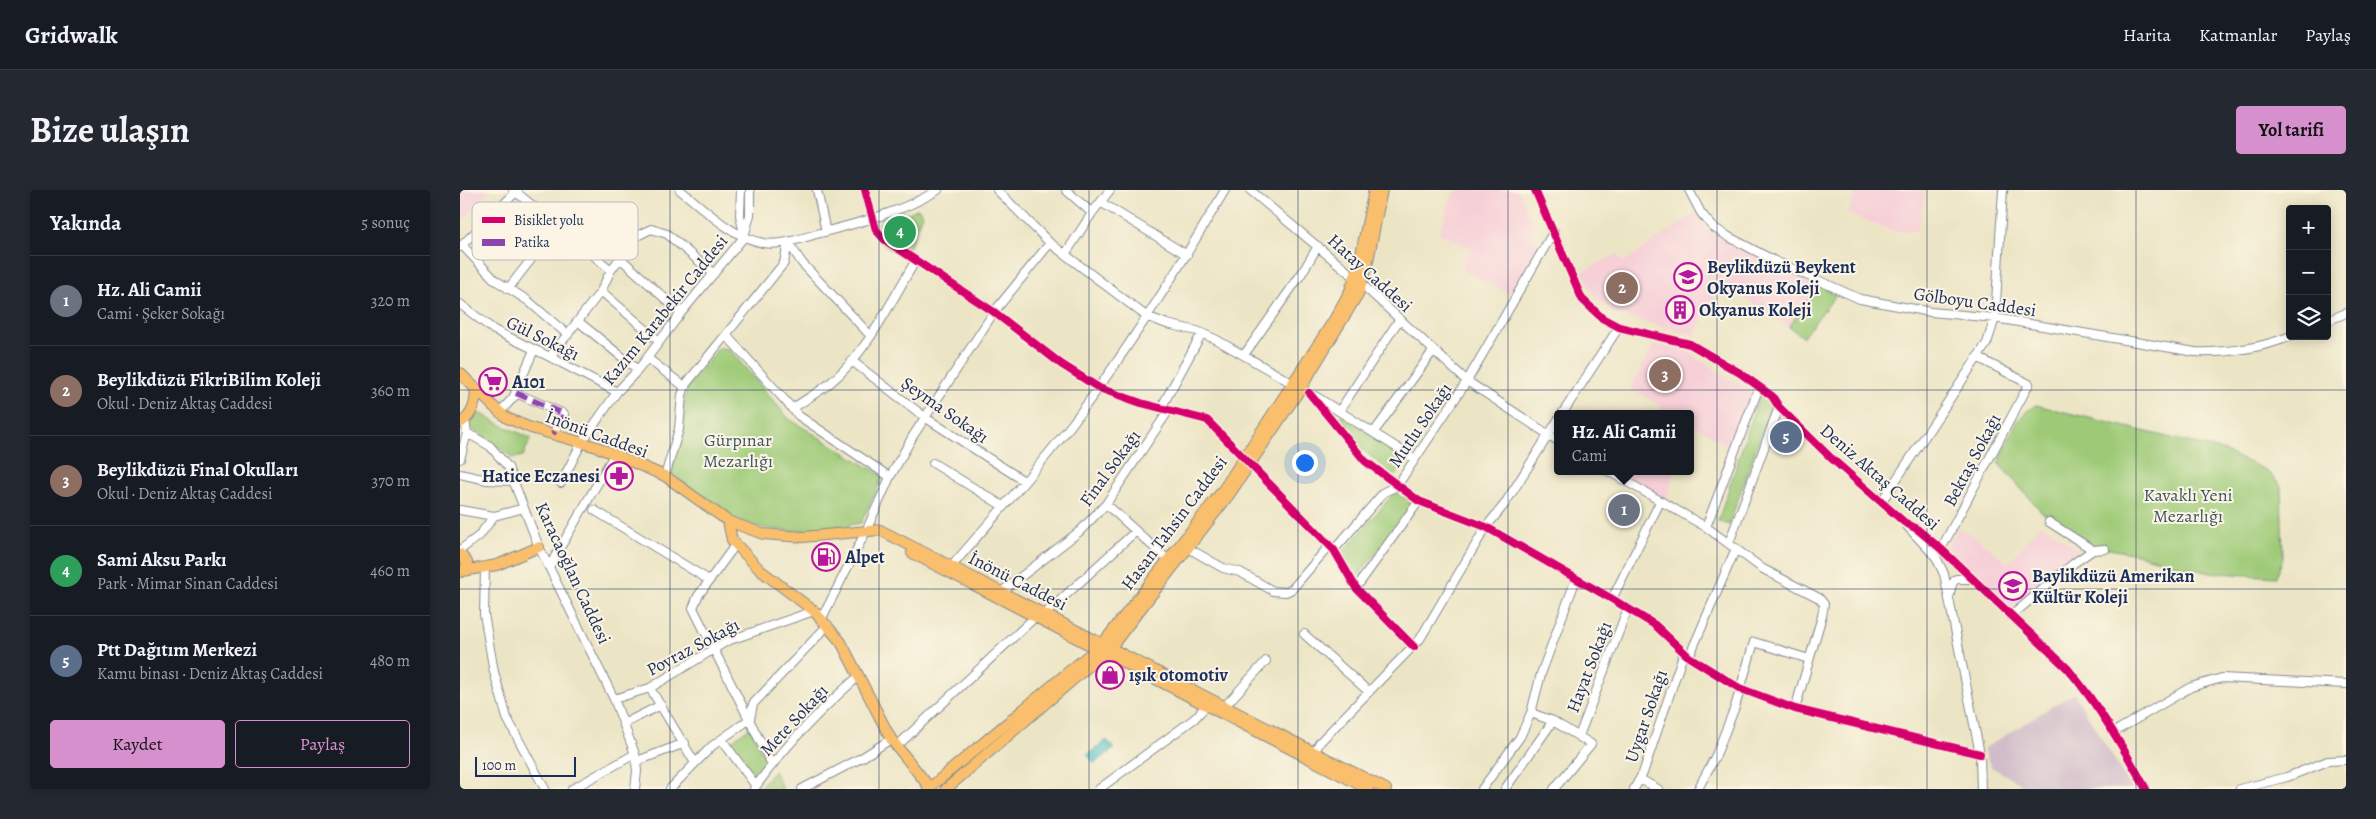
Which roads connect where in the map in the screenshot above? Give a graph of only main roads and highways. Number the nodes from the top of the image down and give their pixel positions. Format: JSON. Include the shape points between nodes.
{"nodes":[{"id":1,"x":1374,"y":190,"type":"edge"},
{"id":2,"x":1382,"y":190,"type":"edge"},
{"id":3,"x":1358,"y":280,"type":"junction"},
{"id":4,"x":460,"y":373,"type":"edge"},
{"id":5,"x":474,"y":387,"type":"junction"},
{"id":6,"x":497,"y":410,"type":"junction"},
{"id":7,"x":465,"y":418,"type":"edge"},
{"id":8,"x":1248,"y":460,"type":"junction"},
{"id":9,"x":728,"y":522,"type":"junction"},
{"id":10,"x":868,"y":531,"type":"junction"},
{"id":11,"x":538,"y":547,"type":"road end"},
{"id":12,"x":463,"y":556,"type":"edge"},
{"id":13,"x":485,"y":568,"type":"junction"},
{"id":14,"x":461,"y":571,"type":"edge"},
{"id":15,"x":1104,"y":648,"type":"junction"},
{"id":16,"x":1312,"y":755,"type":"junction"},
{"id":17,"x":931,"y":789,"type":"edge"},
{"id":18,"x":946,"y":789,"type":"edge"},
{"id":19,"x":1368,"y":789,"type":"edge"},
{"id":20,"x":1386,"y":789,"type":"edge"}],
"edges":[{"from":1,"to":3,"type":"main road","name":"Hasan Tahsin Caddesi"},
{"from":2,"to":3,"type":"main road","name":"Hasan Tahsin Caddesi","via":[[1367,266]]},
{"from":3,"to":8,"type":"main road","name":"Hasan Tahsin Caddesi","via":[[1358,294],[1342,324],[1301,388]]},
{"from":4,"to":5,"type":"main road","name":"İnönü Caddesi"},
{"from":5,"to":6,"type":"main road","name":"İnönü Caddesi"},
{"from":5,"to":7,"type":"main road","via":[[476,396]]},
{"from":6,"to":7,"type":"main road","via":[[477,409]]},
{"from":6,"to":9,"type":"main road","name":"İnönü Caddesi","via":[[531,428],[582,442],[665,476]]},
{"from":8,"to":15,"type":"main road","name":"Hasan Tahsin Caddesi","via":[[1168,559]]},
{"from":8,"to":15,"type":"main road","name":"Hasan Tahsin Caddesi","via":[[1188,548]]},
{"from":9,"to":10,"type":"main road","name":"İnönü Caddesi","via":[[763,534],[802,537]]},
{"from":9,"to":17,"type":"main road","via":[[732,540],[760,570],[821,618],[841,642],[894,742]]},
{"from":10,"to":15,"type":"main road","name":"İnönü Caddesi","via":[[1034,618]]},
{"from":10,"to":15,"type":"main road","name":"İnönü Caddesi","via":[[880,530],[1045,614]]},
{"from":11,"to":13,"type":"main road"},
{"from":12,"to":13,"type":"main road"},
{"from":12,"to":14,"type":"main road","via":[[467,567]]},
{"from":13,"to":14,"type":"main road"},
{"from":15,"to":16,"type":"main road","name":"İnönü Caddesi","via":[[1225,706]]},
{"from":15,"to":16,"type":"main road","via":[[1206,706]]},
{"from":15,"to":17,"type":"main road","name":"Hasan Tahsin Caddesi"},
{"from":15,"to":18,"type":"main road","name":"Hasan Tahsin Caddesi"},
{"from":16,"to":19,"type":"main road"},
{"from":16,"to":20,"type":"main road","name":"İnönü Caddesi"}]}
